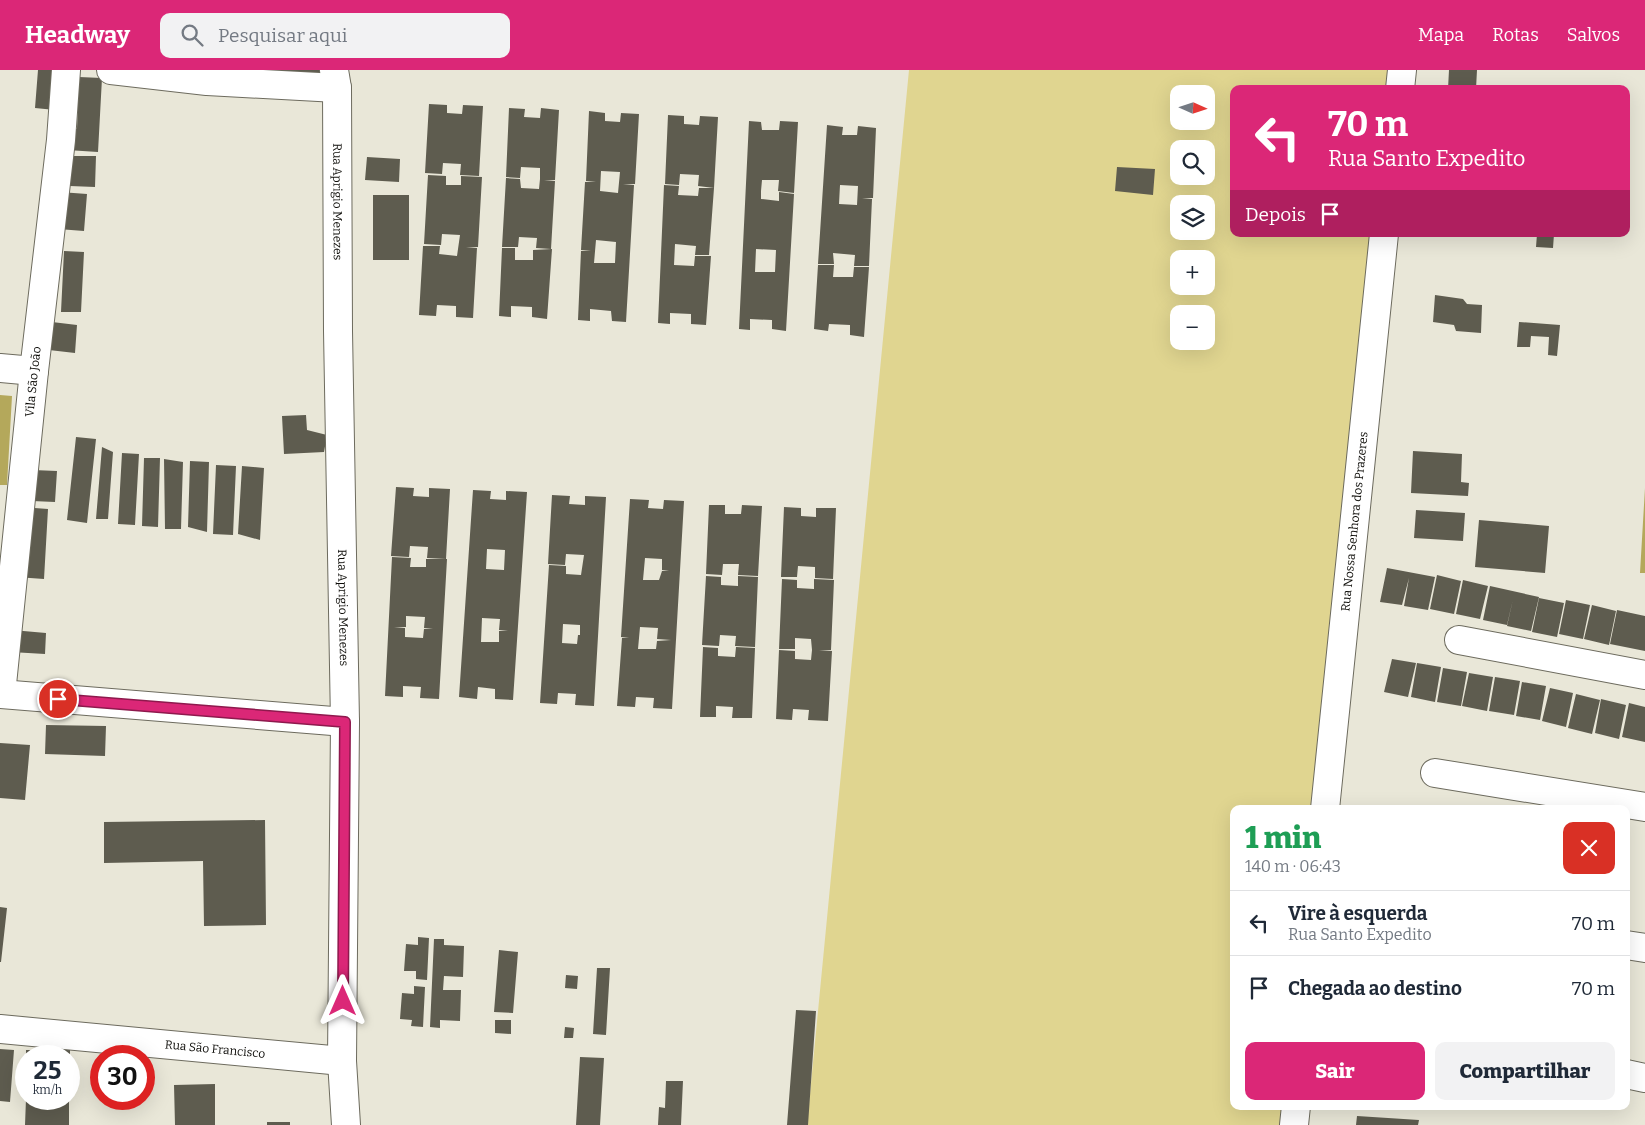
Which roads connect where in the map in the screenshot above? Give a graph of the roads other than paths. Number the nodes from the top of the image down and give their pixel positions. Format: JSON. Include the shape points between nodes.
{"nodes":[{"id":1,"x":66,"y":70,"type":"edge"},
{"id":2,"x":111,"y":70,"type":"edge"},
{"id":3,"x":1402,"y":70,"type":"edge"},
{"id":4,"x":336,"y":79,"type":"edge"},
{"id":5,"x":1400,"y":85,"type":"edge"},
{"id":6,"x":1384,"y":237,"type":"edge"},
{"id":7,"x":0,"y":368,"type":"edge"},
{"id":8,"x":34,"y":371,"type":"junction"},
{"id":9,"x":1459,"y":640,"type":"dead end"},
{"id":10,"x":1645,"y":675,"type":"edge"},
{"id":11,"x":1,"y":694,"type":"edge"},
{"id":12,"x":345,"y":722,"type":"junction"},
{"id":13,"x":1435,"y":773,"type":"dead end"},
{"id":14,"x":1325,"y":805,"type":"edge"},
{"id":15,"x":1627,"y":805,"type":"edge"},
{"id":16,"x":1630,"y":806,"type":"edge"},
{"id":17,"x":1645,"y":808,"type":"edge"},
{"id":18,"x":1630,"y":946,"type":"edge"},
{"id":19,"x":1645,"y":948,"type":"edge"},
{"id":20,"x":0,"y":1029,"type":"edge"},
{"id":21,"x":342,"y":1061,"type":"junction"},
{"id":22,"x":1630,"y":1075,"type":"edge"},
{"id":23,"x":1645,"y":1078,"type":"edge"},
{"id":24,"x":1296,"y":1110,"type":"edge"},
{"id":25,"x":346,"y":1125,"type":"edge"},
{"id":26,"x":1294,"y":1125,"type":"edge"}],
"edges":[{"from":1,"to":8,"type":"street","name":"Vila São João"},
{"from":2,"to":4,"type":"street","via":[[207,80]]},
{"from":3,"to":5,"type":"street"},
{"from":4,"to":12,"type":"street","name":"Rua Aprigio Menezes"},
{"from":6,"to":14,"type":"street","name":"Rua Nossa Senhora dos Prazeres"},
{"from":7,"to":8,"type":"street"},
{"from":8,"to":11,"type":"street","name":"Vila São João"},
{"from":9,"to":10,"type":"street"},
{"from":11,"to":12,"type":"street"},
{"from":12,"to":21,"type":"street","name":"Rua Aprigio Menezes"},
{"from":13,"to":15,"type":"street"},
{"from":16,"to":17,"type":"street"},
{"from":18,"to":19,"type":"street"},
{"from":20,"to":21,"type":"street","name":"Rua São Francisco"},
{"from":21,"to":25,"type":"street","name":"Rua Aprigio Menezes"},
{"from":22,"to":23,"type":"street"},
{"from":24,"to":26,"type":"street"}]}
